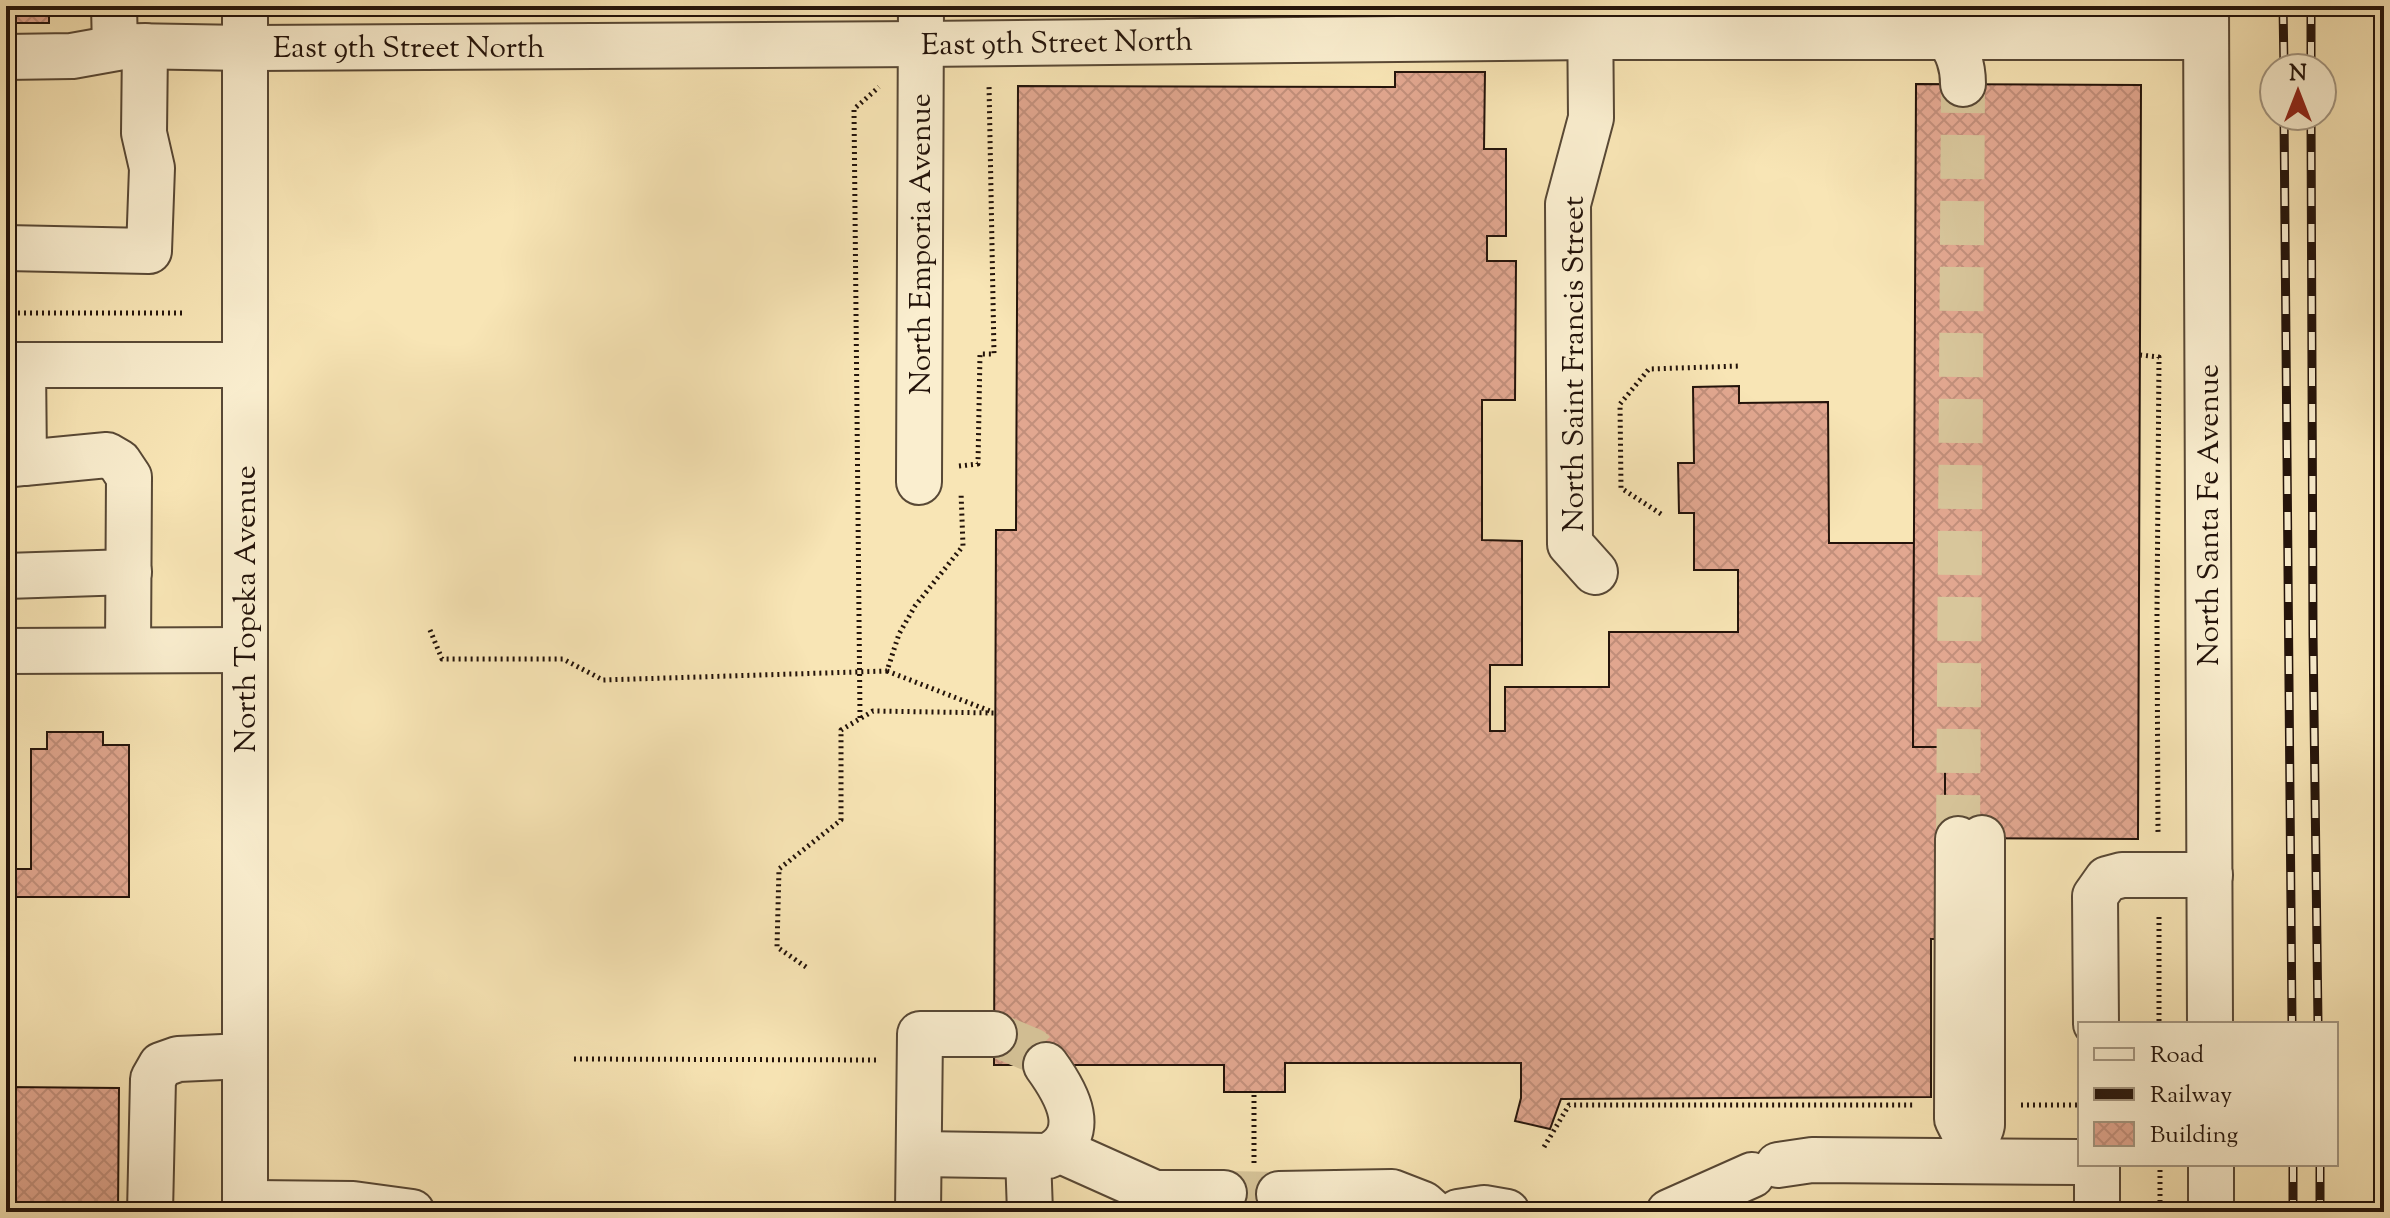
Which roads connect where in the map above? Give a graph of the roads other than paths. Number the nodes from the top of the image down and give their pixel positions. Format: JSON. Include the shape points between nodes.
{"nodes":[{"id":1,"x":1590,"y":21,"type":"edge"},
{"id":2,"x":2206,"y":21,"type":"edge"},
{"id":3,"x":921,"y":25,"type":"edge"},
{"id":4,"x":245,"y":27,"type":"edge"},
{"id":5,"x":1937,"y":27,"type":"edge"},
{"id":6,"x":125,"y":34,"type":"edge"},
{"id":7,"x":2001,"y":37,"type":"junction"},
{"id":8,"x":6,"y":57,"type":"edge"},
{"id":9,"x":6,"y":248,"type":"edge"},
{"id":10,"x":15,"y":365,"type":"edge"},
{"id":11,"x":245,"y":365,"type":"junction"},
{"id":12,"x":15,"y":464,"type":"edge"},
{"id":13,"x":919,"y":482,"type":"dead end"},
{"id":14,"x":129,"y":572,"type":"junction"},
{"id":15,"x":1595,"y":572,"type":"dead end"},
{"id":16,"x":6,"y":576,"type":"edge"},
{"id":17,"x":128,"y":650,"type":"junction"},
{"id":18,"x":245,"y":650,"type":"junction"},
{"id":19,"x":6,"y":651,"type":"edge"},
{"id":20,"x":1970,"y":839,"type":"tunnel mouth"},
{"id":21,"x":2210,"y":875,"type":"junction"},
{"id":22,"x":2096,"y":1022,"type":"edge"},
{"id":23,"x":2210,"y":1022,"type":"edge"},
{"id":24,"x":994,"y":1034,"type":"tunnel mouth"},
{"id":25,"x":245,"y":1056,"type":"junction"},
{"id":26,"x":1046,"y":1065,"type":"tunnel mouth"},
{"id":27,"x":1970,"y":1125,"type":"junction"},
{"id":28,"x":1044,"y":1153,"type":"junction"},
{"id":29,"x":919,"y":1154,"type":"junction"},
{"id":30,"x":2078,"y":1161,"type":"edge"},
{"id":31,"x":2097,"y":1166,"type":"edge"},
{"id":32,"x":2211,"y":1166,"type":"edge"},
{"id":33,"x":1160,"y":1203,"type":"edge"},
{"id":34,"x":245,"y":1207,"type":"edge"},
{"id":35,"x":150,"y":1212,"type":"edge"},
{"id":36,"x":412,"y":1212,"type":"edge"},
{"id":37,"x":918,"y":1212,"type":"edge"},
{"id":38,"x":1030,"y":1212,"type":"edge"},
{"id":39,"x":1432,"y":1212,"type":"edge"},
{"id":40,"x":1458,"y":1212,"type":"edge"},
{"id":41,"x":1507,"y":1212,"type":"edge"},
{"id":42,"x":1669,"y":1212,"type":"edge"},
{"id":43,"x":2097,"y":1212,"type":"edge"},
{"id":44,"x":2211,"y":1212,"type":"edge"}],
"edges":[{"from":1,"to":3,"type":"street","name":"East 9th Street North"},
{"from":1,"to":5,"type":"street","name":"East 9th Street North"},
{"from":1,"to":15,"type":"street","name":"North Saint Francis Street","via":[[1591,118],[1568,204],[1570,544]]},
{"from":2,"to":7,"type":"street","name":"East 9th Street North"},
{"from":2,"to":21,"type":"street","name":"North Santa Fe Avenue"},
{"from":3,"to":4,"type":"street","name":"East 9th Street North"},
{"from":3,"to":13,"type":"street","name":"North Emporia Avenue"},
{"from":4,"to":6,"type":"street","name":"East 9th Street North"},
{"from":4,"to":11,"type":"street","name":"North Topeka Avenue"},
{"from":5,"to":7,"type":"street","name":"East 9th Street North"},
{"from":5,"to":7,"type":"street","via":[[1973,84]]},
{"from":6,"to":8,"type":"street","name":"East 9th Street North","via":[[72,56]]},
{"from":6,"to":9,"type":"street","via":[[152,168],[149,251]]},
{"from":10,"to":11,"type":"street"},
{"from":10,"to":12,"type":"street"},
{"from":11,"to":18,"type":"street","name":"North Topeka Avenue"},
{"from":12,"to":14,"type":"street","via":[[107,455],[119,462],[129,477]]},
{"from":14,"to":16,"type":"street"},
{"from":14,"to":17,"type":"street"},
{"from":17,"to":18,"type":"street"},
{"from":17,"to":19,"type":"street"},
{"from":18,"to":25,"type":"street","name":"North Topeka Avenue"},
{"from":20,"to":27,"type":"street"},
{"from":21,"to":22,"type":"street","via":[[2107,879],[2095,896]]},
{"from":21,"to":23,"type":"street","name":"North Santa Fe Avenue"},
{"from":24,"to":29,"type":"street","via":[[920,1034]]},
{"from":25,"to":34,"type":"street","name":"North Topeka Avenue"},
{"from":25,"to":35,"type":"street","via":[[178,1059],[161,1065],[153,1079]]},
{"from":26,"to":28,"type":"street","via":[[1061,1085],[1072,1129]]},
{"from":27,"to":30,"type":"street"},
{"from":27,"to":42,"type":"street","via":[[1765,1170]]},
{"from":28,"to":29,"type":"street"},
{"from":28,"to":33,"type":"street"},
{"from":28,"to":38,"type":"street"},
{"from":29,"to":37,"type":"street"},
{"from":31,"to":43,"type":"street"},
{"from":32,"to":44,"type":"street"},
{"from":33,"to":39,"type":"street","via":[[1252,1185],[1392,1192]]},
{"from":34,"to":36,"type":"street","via":[[353,1204]]},
{"from":40,"to":41,"type":"street"}]}
